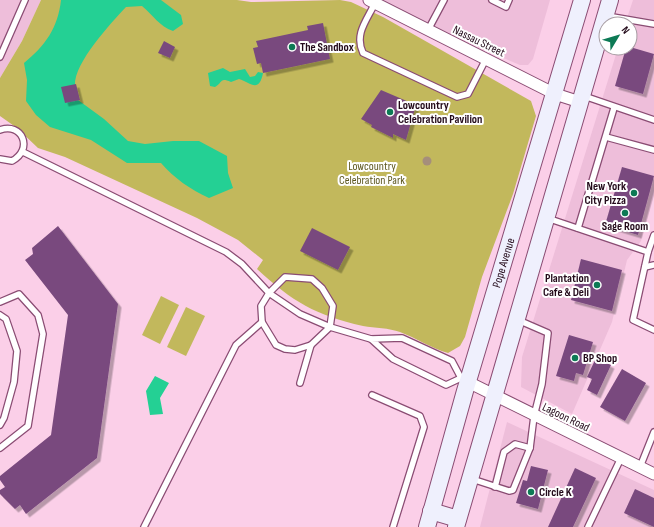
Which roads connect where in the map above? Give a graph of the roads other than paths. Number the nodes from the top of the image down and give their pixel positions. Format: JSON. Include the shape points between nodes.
{"nodes":[{"id":1,"x":25,"y":0,"type":"edge"},
{"id":2,"x":444,"y":0,"type":"edge"},
{"id":3,"x":492,"y":0,"type":"edge"},
{"id":4,"x":509,"y":0,"type":"edge"},
{"id":5,"x":582,"y":0,"type":"edge"},
{"id":6,"x":610,"y":0,"type":"edge"},
{"id":7,"x":372,"y":2,"type":"edge"},
{"id":8,"x":605,"y":15,"type":"junction"},
{"id":9,"x":654,"y":24,"type":"edge"},
{"id":10,"x":428,"y":30,"type":"junction"},
{"id":11,"x":0,"y":57,"type":"edge"},
{"id":12,"x":486,"y":59,"type":"junction"},
{"id":13,"x":555,"y":94,"type":"junction"},
{"id":14,"x":581,"y":99,"type":"junction"},
{"id":15,"x":614,"y":108,"type":"junction"},
{"id":16,"x":654,"y":120,"type":"edge"},
{"id":17,"x":0,"y":130,"type":"edge"},
{"id":18,"x":606,"y":137,"type":"junction"},
{"id":19,"x":654,"y":150,"type":"edge"},
{"id":20,"x":23,"y":152,"type":"junction"},
{"id":21,"x":0,"y":159,"type":"edge"},
{"id":22,"x":546,"y":218,"type":"junction"},
{"id":23,"x":578,"y":228,"type":"junction"},
{"id":24,"x":654,"y":235,"type":"edge"},
{"id":25,"x":648,"y":252,"type":"junction"},
{"id":26,"x":654,"y":265,"type":"edge"},
{"id":27,"x":645,"y":268,"type":"junction"},
{"id":28,"x":270,"y":293,"type":"junction"},
{"id":29,"x":0,"y":302,"type":"edge"},
{"id":30,"x":0,"y":316,"type":"edge"},
{"id":31,"x":516,"y":319,"type":"junction"},
{"id":32,"x":262,"y":322,"type":"junction"},
{"id":33,"x":330,"y":327,"type":"junction"},
{"id":34,"x":654,"y":330,"type":"edge"},
{"id":35,"x":371,"y":338,"type":"junction"},
{"id":36,"x":311,"y":345,"type":"junction"},
{"id":37,"x":465,"y":380,"type":"junction"},
{"id":38,"x":300,"y":383,"type":"dead end"},
{"id":39,"x":494,"y":394,"type":"junction"},
{"id":40,"x":372,"y":395,"type":"dead end"},
{"id":41,"x":534,"y":416,"type":"junction"},
{"id":42,"x":0,"y":425,"type":"edge"},
{"id":43,"x":654,"y":432,"type":"edge"},
{"id":44,"x":0,"y":448,"type":"edge"},
{"id":45,"x":530,"y":448,"type":"junction"},
{"id":46,"x":621,"y":458,"type":"junction"},
{"id":47,"x":640,"y":467,"type":"junction"},
{"id":48,"x":654,"y":474,"type":"edge"},
{"id":49,"x":470,"y":478,"type":"junction"},
{"id":50,"x":495,"y":487,"type":"junction"},
{"id":51,"x":431,"y":511,"type":"junction"},
{"id":52,"x":457,"y":523,"type":"edge"},
{"id":53,"x":144,"y":527,"type":"edge"},
{"id":54,"x":393,"y":527,"type":"edge"},
{"id":55,"x":427,"y":527,"type":"edge"},
{"id":56,"x":588,"y":527,"type":"edge"}],
"edges":[{"from":1,"to":11,"type":"lane"},
{"from":2,"to":10,"type":"lane"},
{"from":3,"to":4,"type":"lane","via":[[506,6]]},
{"from":5,"to":13,"type":"main road","name":"Pope Avenue"},
{"from":6,"to":8,"type":"main road"},
{"from":7,"to":10,"type":"street","name":"Nassau Street"},
{"from":7,"to":12,"type":"lane","via":[[360,33],[359,44],[363,53],[457,97],[468,94]]},
{"from":8,"to":9,"type":"lane"},
{"from":8,"to":14,"type":"main road"},
{"from":10,"to":12,"type":"street","name":"Nassau Street"},
{"from":12,"to":13,"type":"street","name":"Nassau Street"},
{"from":13,"to":14,"type":"street","name":"Nassau Street"},
{"from":13,"to":37,"type":"main road","name":"Pope Avenue"},
{"from":14,"to":15,"type":"lane"},
{"from":14,"to":22,"type":"main road"},
{"from":15,"to":16,"type":"lane"},
{"from":15,"to":18,"type":"lane"},
{"from":17,"to":20,"type":"lane","via":[[11,128],[20,134],[25,147]]},
{"from":18,"to":19,"type":"lane"},
{"from":18,"to":23,"type":"lane"},
{"from":20,"to":21,"type":"lane","via":[[12,161]]},
{"from":20,"to":28,"type":"lane","via":[[226,252],[242,264]]},
{"from":22,"to":23,"type":"lane"},
{"from":22,"to":31,"type":"main road"},
{"from":23,"to":25,"type":"lane"},
{"from":24,"to":25,"type":"lane"},
{"from":25,"to":27,"type":"lane"},
{"from":26,"to":27,"type":"lane"},
{"from":27,"to":34,"type":"lane","via":[[633,320]]},
{"from":28,"to":32,"type":"lane","via":[[261,306]]},
{"from":28,"to":33,"type":"lane","via":[[300,314]]},
{"from":28,"to":33,"type":"lane","via":[[285,278],[312,279],[322,288],[333,306]]},
{"from":29,"to":44,"type":"lane","via":[[19,294],[38,315],[43,334],[28,426]]},
{"from":30,"to":42,"type":"lane","via":[[6,319],[17,350],[14,382]]},
{"from":31,"to":39,"type":"main road"},
{"from":31,"to":41,"type":"lane","via":[[548,333],[542,384]]},
{"from":32,"to":36,"type":"lane","via":[[276,345],[295,350]]},
{"from":32,"to":53,"type":"lane","via":[[236,345]]},
{"from":33,"to":35,"type":"lane"},
{"from":33,"to":36,"type":"lane"},
{"from":35,"to":37,"type":"lane","via":[[393,360],[446,384]]},
{"from":35,"to":37,"type":"lane","via":[[402,338],[452,361]]},
{"from":36,"to":38,"type":"lane"},
{"from":37,"to":39,"type":"street","name":"Lagoon Road"},
{"from":37,"to":51,"type":"main road","name":"Pope Avenue"},
{"from":39,"to":41,"type":"street","name":"Lagoon Road"},
{"from":39,"to":49,"type":"main road"},
{"from":40,"to":54,"type":"lane","via":[[420,416],[424,427]]},
{"from":41,"to":45,"type":"lane"},
{"from":41,"to":46,"type":"street","name":"Lagoon Road"},
{"from":43,"to":47,"type":"lane"},
{"from":45,"to":50,"type":"lane","via":[[513,490]]},
{"from":45,"to":50,"type":"lane","via":[[515,444],[504,452]]},
{"from":46,"to":47,"type":"street","name":"Lagoon Road"},
{"from":46,"to":56,"type":"lane"},
{"from":47,"to":48,"type":"street","name":"Lagoon Road"},
{"from":49,"to":50,"type":"lane"},
{"from":49,"to":52,"type":"main road"},
{"from":51,"to":52,"type":"main road"},
{"from":51,"to":55,"type":"main road","name":"Pope Avenue"}]}
